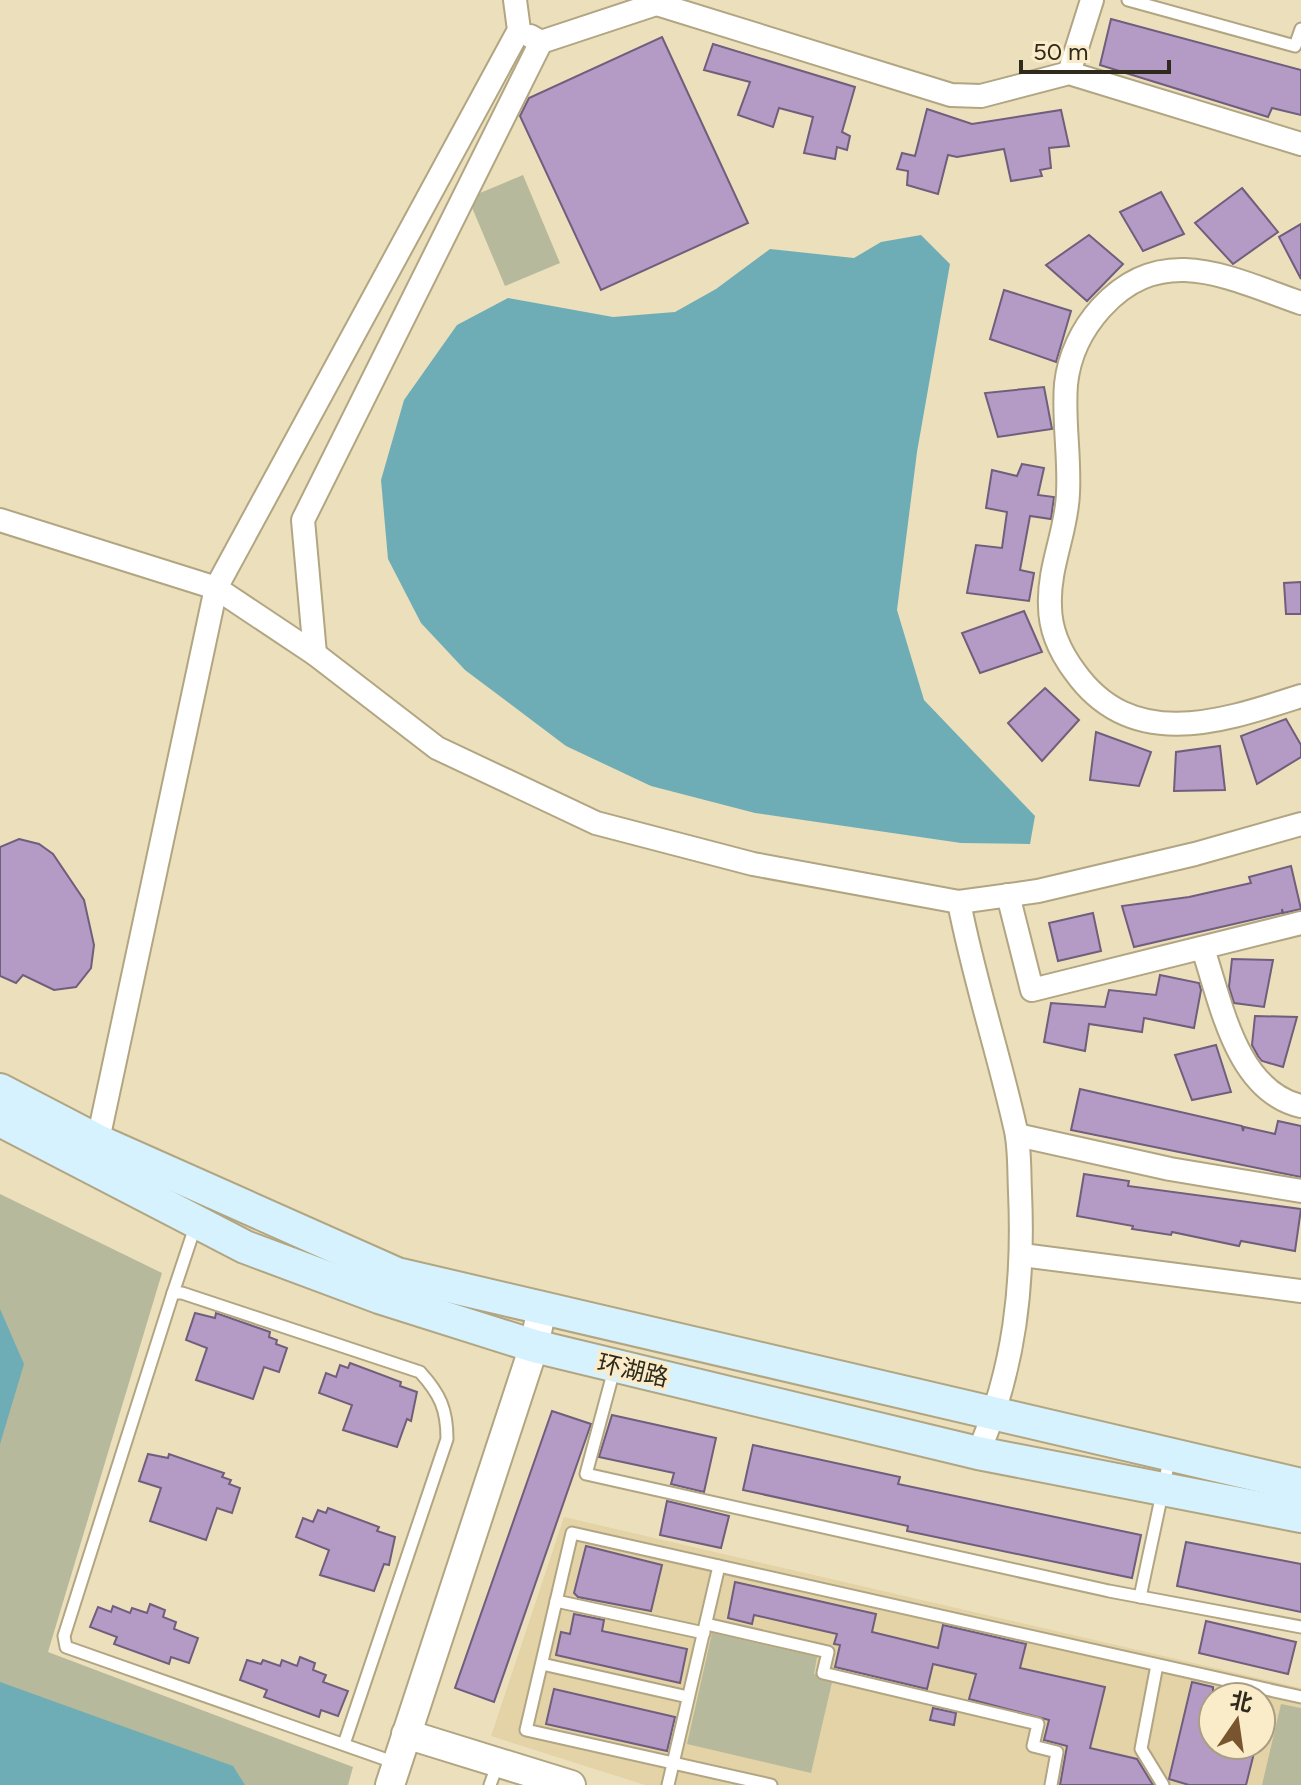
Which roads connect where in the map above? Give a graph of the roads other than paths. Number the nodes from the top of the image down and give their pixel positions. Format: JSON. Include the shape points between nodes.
{"nodes":[{"id":1,"x":515,"y":0,"type":"edge"},
{"id":2,"x":1092,"y":0,"type":"edge"},
{"id":3,"x":1128,"y":0,"type":"edge"},
{"id":4,"x":650,"y":2,"type":"edge"},
{"id":5,"x":1301,"y":29,"type":"edge"},
{"id":6,"x":519,"y":30,"type":"junction"},
{"id":7,"x":541,"y":42,"type":"junction"},
{"id":8,"x":1069,"y":73,"type":"junction"},
{"id":9,"x":1301,"y":144,"type":"edge"},
{"id":10,"x":1301,"y":303,"type":"edge"},
{"id":11,"x":0,"y":520,"type":"edge"},
{"id":12,"x":216,"y":588,"type":"junction"},
{"id":13,"x":315,"y":654,"type":"junction"},
{"id":14,"x":1301,"y":696,"type":"edge"},
{"id":15,"x":1301,"y":824,"type":"edge"},
{"id":16,"x":1008,"y":895,"type":"junction"},
{"id":17,"x":959,"y":902,"type":"junction"},
{"id":18,"x":1301,"y":923,"type":"edge"},
{"id":19,"x":1203,"y":949,"type":"junction"},
{"id":20,"x":0,"y":1090,"type":"edge"},
{"id":21,"x":1301,"y":1106,"type":"edge"},
{"id":22,"x":0,"y":1120,"type":"edge"},
{"id":23,"x":1017,"y":1135,"type":"junction"},
{"id":24,"x":95,"y":1154,"type":"junction"},
{"id":25,"x":1301,"y":1191,"type":"edge"},
{"id":26,"x":196,"y":1224,"type":"junction"},
{"id":27,"x":1022,"y":1255,"type":"junction"},
{"id":28,"x":1301,"y":1291,"type":"edge"},
{"id":29,"x":173,"y":1293,"type":"junction"},
{"id":30,"x":542,"y":1308,"type":"junction"},
{"id":31,"x":534,"y":1346,"type":"junction"},
{"id":32,"x":615,"y":1366,"type":"junction"},
{"id":33,"x":994,"y":1416,"type":"junction"},
{"id":34,"x":978,"y":1453,"type":"junction"},
{"id":35,"x":1170,"y":1456,"type":"junction"},
{"id":36,"x":1301,"y":1485,"type":"edge"},
{"id":37,"x":1163,"y":1489,"type":"junction"},
{"id":38,"x":1301,"y":1516,"type":"edge"},
{"id":39,"x":719,"y":1566,"type":"junction"},
{"id":40,"x":1140,"y":1597,"type":"junction"},
{"id":41,"x":556,"y":1601,"type":"junction"},
{"id":42,"x":1301,"y":1627,"type":"edge"},
{"id":43,"x":705,"y":1629,"type":"junction"},
{"id":44,"x":542,"y":1664,"type":"junction"},
{"id":45,"x":1157,"y":1665,"type":"junction"},
{"id":46,"x":688,"y":1697,"type":"junction"},
{"id":47,"x":1301,"y":1697,"type":"edge"},
{"id":48,"x":406,"y":1734,"type":"junction"},
{"id":49,"x":344,"y":1744,"type":"junction"},
{"id":50,"x":674,"y":1762,"type":"junction"},
{"id":51,"x":393,"y":1774,"type":"edge"},
{"id":52,"x":494,"y":1774,"type":"edge"},
{"id":53,"x":571,"y":1785,"type":"edge"},
{"id":54,"x":668,"y":1785,"type":"edge"},
{"id":55,"x":771,"y":1785,"type":"edge"},
{"id":56,"x":1051,"y":1785,"type":"edge"},
{"id":57,"x":1163,"y":1785,"type":"edge"}],
"edges":[{"from":1,"to":6,"type":"street"},
{"from":2,"to":8,"type":"street"},
{"from":3,"to":5,"type":"lane","via":[[1295,46]]},
{"from":4,"to":7,"type":"street"},
{"from":4,"to":8,"type":"street","via":[[951,95],[981,96]]},
{"from":6,"to":7,"type":"street"},
{"from":6,"to":12,"type":"street"},
{"from":7,"to":13,"type":"street","via":[[303,520]]},
{"from":8,"to":9,"type":"street"},
{"from":10,"to":14,"type":"street","via":[[1223,276],[1160,270],[1137,278],[1089,321],[1066,381],[1068,492],[1049,606],[1053,634],[1085,687],[1111,707],[1148,723],[1226,720]]},
{"from":11,"to":12,"type":"street"},
{"from":12,"to":13,"type":"street"},
{"from":12,"to":24,"type":"street"},
{"from":13,"to":17,"type":"street","via":[[437,748],[596,823],[753,864]]},
{"from":15,"to":16,"type":"street","via":[[1195,854]]},
{"from":16,"to":17,"type":"street"},
{"from":16,"to":19,"type":"street","via":[[1032,990]]},
{"from":17,"to":23,"type":"street"},
{"from":18,"to":19,"type":"street"},
{"from":19,"to":21,"type":"street","via":[[1248,1066],[1275,1093]]},
{"from":20,"to":24,"type":"main road","name":"环湖路"},
{"from":22,"to":24,"type":"main road","name":"环湖路"},
{"from":23,"to":25,"type":"street"},
{"from":23,"to":27,"type":"street"},
{"from":24,"to":26,"type":"main road","name":"环湖路"},
{"from":24,"to":30,"type":"main road","name":"环湖路","via":[[397,1274]]},
{"from":26,"to":29,"type":"lane"},
{"from":26,"to":31,"type":"main road","name":"环湖路","via":[[379,1297]]},
{"from":27,"to":28,"type":"street"},
{"from":27,"to":33,"type":"street","via":[[1010,1361]]},
{"from":29,"to":49,"type":"lane","via":[[420,1372],[440,1394],[447,1439]]},
{"from":29,"to":49,"type":"lane","via":[[64,1636],[66,1647]]},
{"from":30,"to":31,"type":"street"},
{"from":30,"to":33,"type":"main road","name":"环湖路"},
{"from":31,"to":32,"type":"main road","name":"环湖路"},
{"from":31,"to":48,"type":"street"},
{"from":32,"to":34,"type":"main road","name":"环湖路"},
{"from":32,"to":40,"type":"lane","via":[[586,1474]]},
{"from":33,"to":34,"type":"street"},
{"from":33,"to":35,"type":"main road","name":"环湖路"},
{"from":34,"to":37,"type":"main road","name":"环湖路"},
{"from":35,"to":36,"type":"main road","name":"环湖路"},
{"from":35,"to":37,"type":"lane"},
{"from":37,"to":38,"type":"main road","name":"环湖路"},
{"from":37,"to":40,"type":"lane"},
{"from":39,"to":41,"type":"lane","via":[[572,1533]]},
{"from":39,"to":43,"type":"lane"},
{"from":39,"to":45,"type":"lane"},
{"from":40,"to":42,"type":"lane"},
{"from":41,"to":43,"type":"lane"},
{"from":41,"to":44,"type":"lane"},
{"from":43,"to":46,"type":"lane"},
{"from":43,"to":56,"type":"lane","via":[[828,1652],[823,1673],[1038,1724],[1033,1746],[1057,1752]]},
{"from":44,"to":46,"type":"lane"},
{"from":44,"to":50,"type":"lane","via":[[526,1730]]},
{"from":45,"to":47,"type":"lane"},
{"from":45,"to":57,"type":"lane","via":[[1141,1749]]},
{"from":46,"to":50,"type":"lane"},
{"from":48,"to":51,"type":"street"},
{"from":48,"to":52,"type":"street"},
{"from":49,"to":51,"type":"lane"},
{"from":50,"to":54,"type":"lane"},
{"from":50,"to":55,"type":"lane"},
{"from":52,"to":53,"type":"street"}]}
